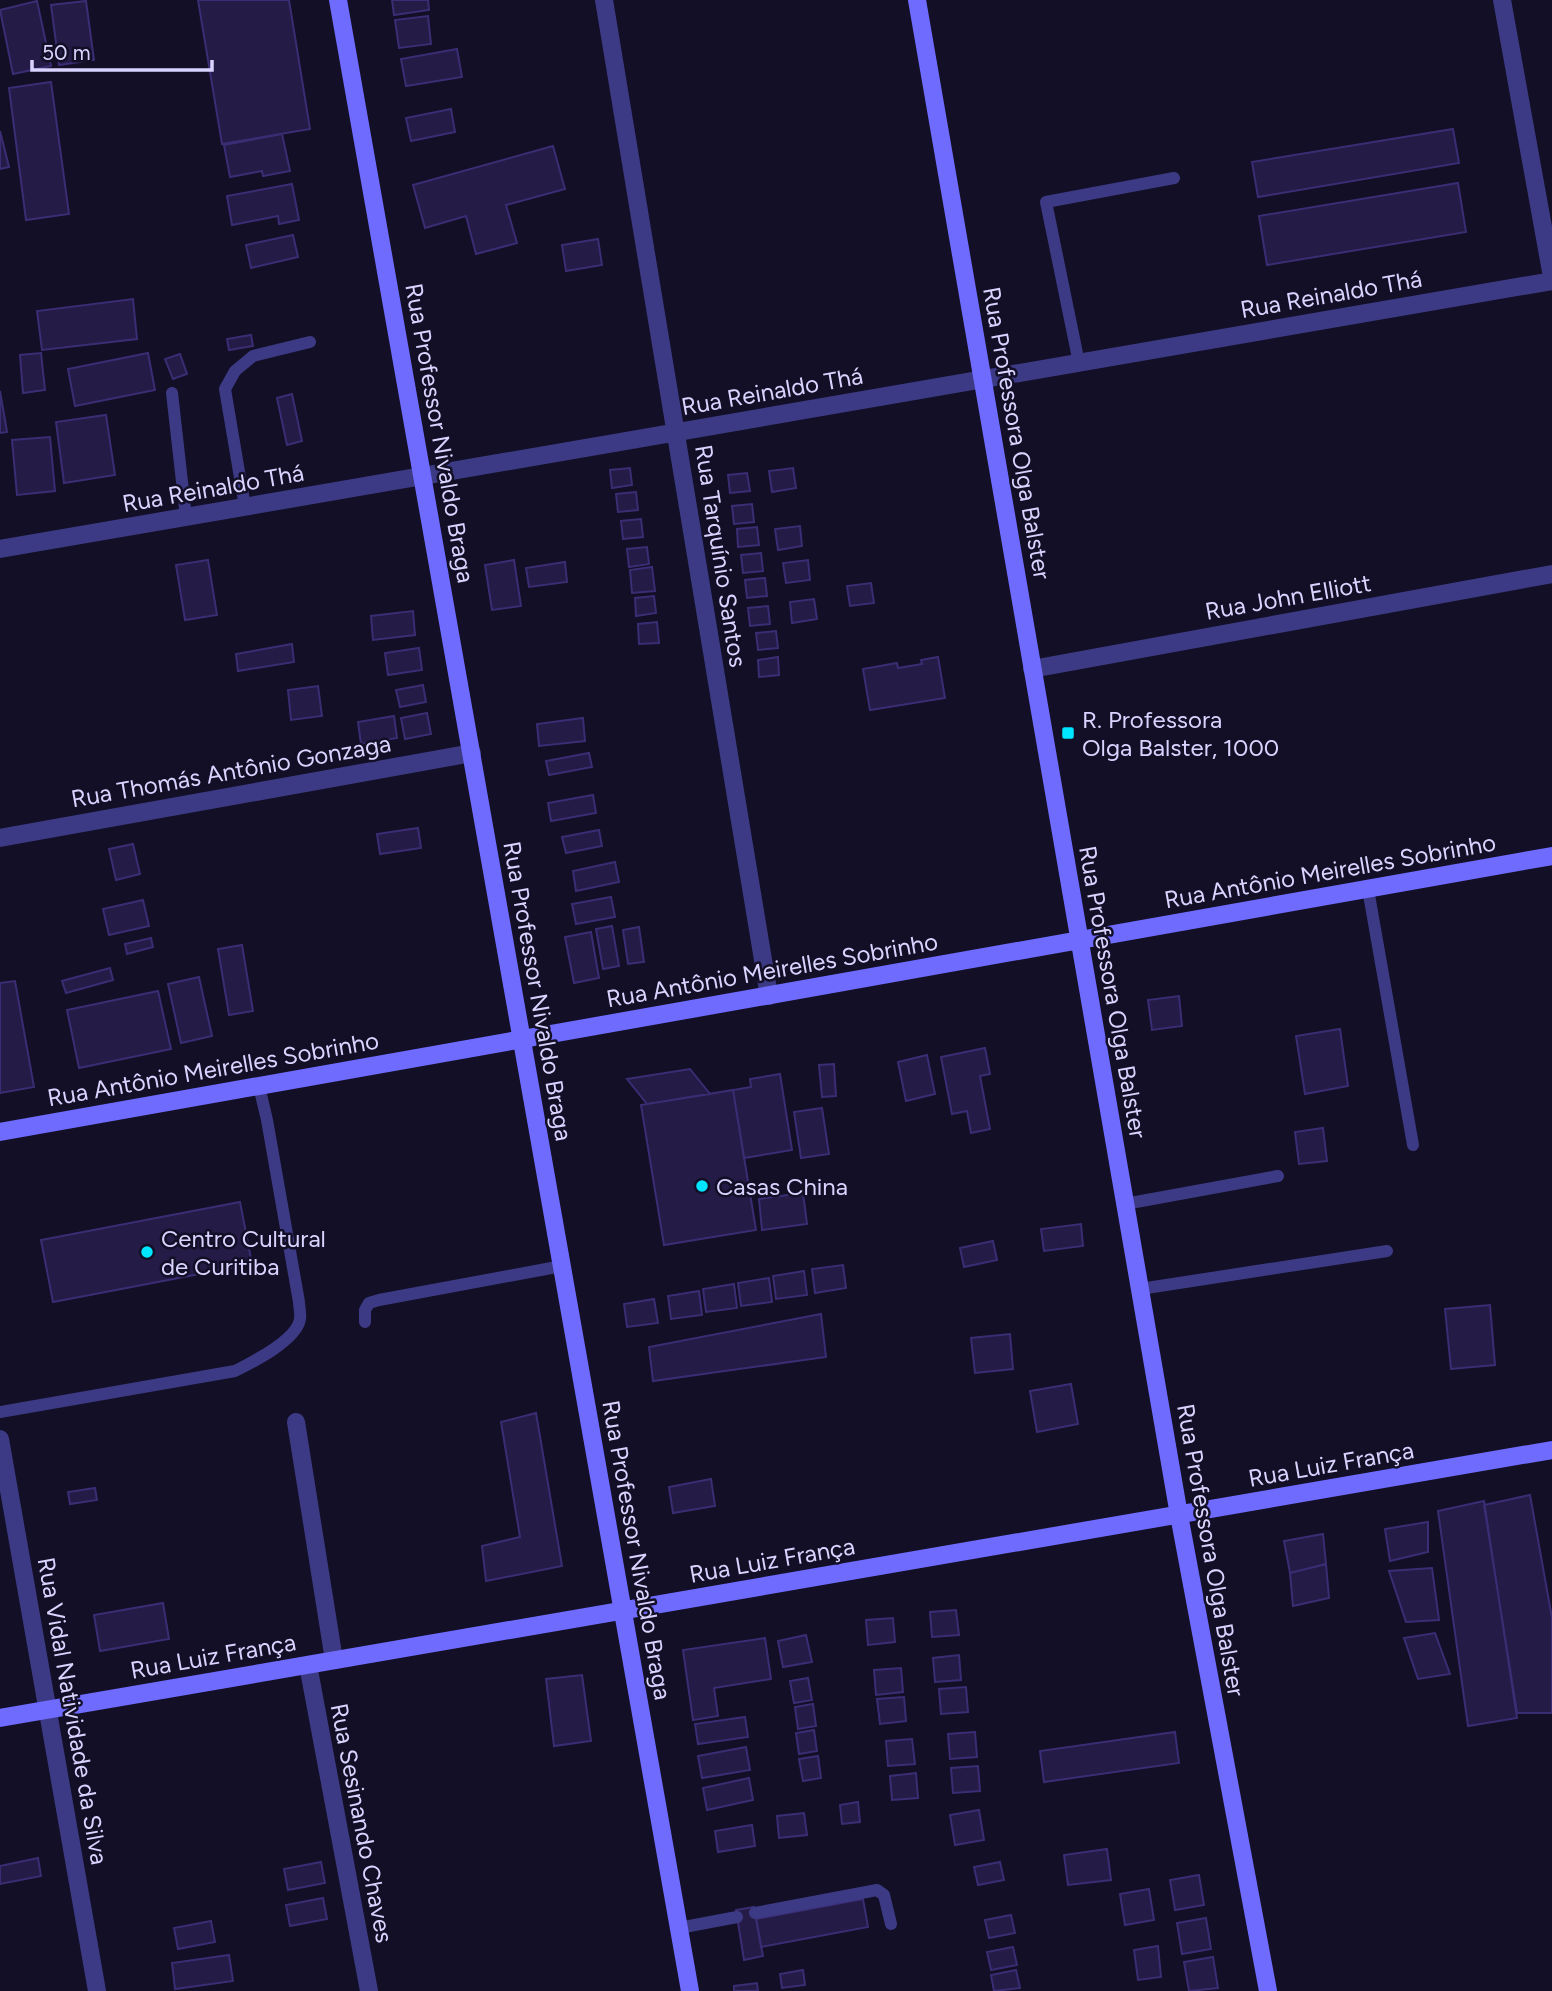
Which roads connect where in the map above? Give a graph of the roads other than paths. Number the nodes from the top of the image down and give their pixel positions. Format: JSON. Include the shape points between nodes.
{"nodes":[{"id":1,"x":338,"y":0,"type":"edge"},
{"id":2,"x":604,"y":0,"type":"edge"},
{"id":3,"x":917,"y":0,"type":"edge"},
{"id":4,"x":1502,"y":0,"type":"edge"},
{"id":5,"x":1174,"y":178,"type":"dead end"},
{"id":6,"x":1552,"y":279,"type":"edge"},
{"id":7,"x":310,"y":342,"type":"dead end"},
{"id":8,"x":1079,"y":363,"type":"junction"},
{"id":9,"x":983,"y":379,"type":"junction"},
{"id":10,"x":172,"y":393,"type":"dead end"},
{"id":11,"x":675,"y":433,"type":"junction"},
{"id":12,"x":423,"y":476,"type":"junction"},
{"id":13,"x":245,"y":507,"type":"junction"},
{"id":14,"x":186,"y":517,"type":"junction"},
{"id":15,"x":0,"y":550,"type":"edge"},
{"id":16,"x":1552,"y":574,"type":"edge"},
{"id":17,"x":1032,"y":669,"type":"junction"},
{"id":18,"x":472,"y":753,"type":"junction"},
{"id":19,"x":0,"y":838,"type":"edge"},
{"id":20,"x":1552,"y":856,"type":"edge"},
{"id":21,"x":1368,"y":889,"type":"junction"},
{"id":22,"x":1079,"y":940,"type":"junction"},
{"id":23,"x":769,"y":996,"type":"junction"},
{"id":24,"x":522,"y":1040,"type":"junction"},
{"id":25,"x":259,"y":1086,"type":"junction"},
{"id":26,"x":0,"y":1132,"type":"edge"},
{"id":27,"x":1413,"y":1145,"type":"dead end"},
{"id":28,"x":1278,"y":1175,"type":"dead end"},
{"id":29,"x":1125,"y":1204,"type":"junction"},
{"id":30,"x":1387,"y":1251,"type":"dead end"},
{"id":31,"x":562,"y":1266,"type":"junction"},
{"id":32,"x":1140,"y":1289,"type":"junction"},
{"id":33,"x":365,"y":1322,"type":"dead end"},
{"id":34,"x":0,"y":1412,"type":"edge"},
{"id":35,"x":296,"y":1422,"type":"dead end"},
{"id":36,"x":0,"y":1439,"type":"edge"},
{"id":37,"x":1552,"y":1450,"type":"edge"},
{"id":38,"x":1178,"y":1515,"type":"junction"},
{"id":39,"x":623,"y":1611,"type":"junction"},
{"id":40,"x":334,"y":1660,"type":"junction"},
{"id":41,"x":308,"y":1665,"type":"junction"},
{"id":42,"x":48,"y":1710,"type":"junction"},
{"id":43,"x":0,"y":1718,"type":"edge"},
{"id":44,"x":755,"y":1913,"type":"dead end"},
{"id":45,"x":737,"y":1917,"type":"dead end"},
{"id":46,"x":891,"y":1924,"type":"dead end"},
{"id":47,"x":679,"y":1928,"type":"junction"},
{"id":48,"x":97,"y":1991,"type":"edge"},
{"id":49,"x":369,"y":1991,"type":"edge"},
{"id":50,"x":690,"y":1991,"type":"edge"},
{"id":51,"x":1268,"y":1991,"type":"edge"}],
"edges":[{"from":1,"to":12,"type":"main road","name":"Rua Professor Nivaldo Braga"},
{"from":2,"to":11,"type":"street","name":"Rua Tarquínio Santos"},
{"from":3,"to":9,"type":"main road","name":"Rua Professora Olga Balster"},
{"from":4,"to":6,"type":"street"},
{"from":5,"to":8,"type":"lane","via":[[1046,202]]},
{"from":6,"to":8,"type":"street","name":"Rua Reinaldo Thá"},
{"from":7,"to":13,"type":"lane","via":[[253,356],[235,371],[225,389]]},
{"from":8,"to":9,"type":"street","name":"Rua Reinaldo Thá"},
{"from":9,"to":11,"type":"street","name":"Rua Reinaldo Thá"},
{"from":9,"to":17,"type":"main road","name":"Rua Professora Olga Balster"},
{"from":10,"to":14,"type":"lane"},
{"from":11,"to":12,"type":"street","name":"Rua Reinaldo Thá"},
{"from":11,"to":23,"type":"street","name":"Rua Tarquínio Santos"},
{"from":12,"to":13,"type":"street","name":"Rua Reinaldo Thá"},
{"from":12,"to":18,"type":"main road","name":"Rua Professor Nivaldo Braga"},
{"from":13,"to":14,"type":"street","name":"Rua Reinaldo Thá"},
{"from":14,"to":15,"type":"street","name":"Rua Reinaldo Thá"},
{"from":16,"to":17,"type":"street","name":"Rua John Elliott"},
{"from":17,"to":22,"type":"main road","name":"Rua Professora Olga Balster"},
{"from":18,"to":19,"type":"street","name":"Rua Thomás Antônio Gonzaga"},
{"from":18,"to":24,"type":"main road","name":"Rua Professor Nivaldo Braga"},
{"from":20,"to":21,"type":"main road","name":"Rua Antônio Meirelles Sobrinho"},
{"from":21,"to":22,"type":"main road","name":"Rua Antônio Meirelles Sobrinho"},
{"from":21,"to":27,"type":"lane"},
{"from":22,"to":23,"type":"main road","name":"Rua Antônio Meirelles Sobrinho"},
{"from":22,"to":29,"type":"main road","name":"Rua Professora Olga Balster"},
{"from":23,"to":24,"type":"main road","name":"Rua Antônio Meirelles Sobrinho"},
{"from":24,"to":25,"type":"main road","name":"Rua Antônio Meirelles Sobrinho"},
{"from":24,"to":31,"type":"main road","name":"Rua Professor Nivaldo Braga"},
{"from":25,"to":26,"type":"main road","name":"Rua Antônio Meirelles Sobrinho"},
{"from":25,"to":34,"type":"lane","via":[[299,1302],[295,1332],[235,1371]]},
{"from":28,"to":29,"type":"lane"},
{"from":29,"to":32,"type":"main road","name":"Rua Professora Olga Balster"},
{"from":30,"to":32,"type":"lane"},
{"from":31,"to":33,"type":"lane","via":[[379,1300],[369,1303]]},
{"from":31,"to":39,"type":"main road","name":"Rua Professor Nivaldo Braga"},
{"from":32,"to":38,"type":"main road","name":"Rua Professora Olga Balster"},
{"from":35,"to":40,"type":"street"},
{"from":36,"to":42,"type":"street","name":"Rua Vidal Natividade da Silva"},
{"from":37,"to":38,"type":"main road","name":"Rua Luiz França"},
{"from":38,"to":39,"type":"main road","name":"Rua Luiz França"},
{"from":38,"to":51,"type":"main road","name":"Rua Professora Olga Balster"},
{"from":39,"to":40,"type":"main road","name":"Rua Luiz França"},
{"from":39,"to":47,"type":"main road","name":"Rua Professor Nivaldo Braga"},
{"from":40,"to":41,"type":"main road","name":"Rua Luiz França"},
{"from":41,"to":42,"type":"main road","name":"Rua Luiz França"},
{"from":41,"to":49,"type":"street","name":"Rua Sesinando Chaves"},
{"from":42,"to":43,"type":"main road","name":"Rua Luiz França"},
{"from":42,"to":48,"type":"street","name":"Rua Vidal Natividade da Silva"},
{"from":44,"to":46,"type":"lane","via":[[877,1890],[884,1895]]},
{"from":45,"to":47,"type":"lane"},
{"from":47,"to":50,"type":"main road","name":"Rua Professor Nivaldo Braga"}]}
